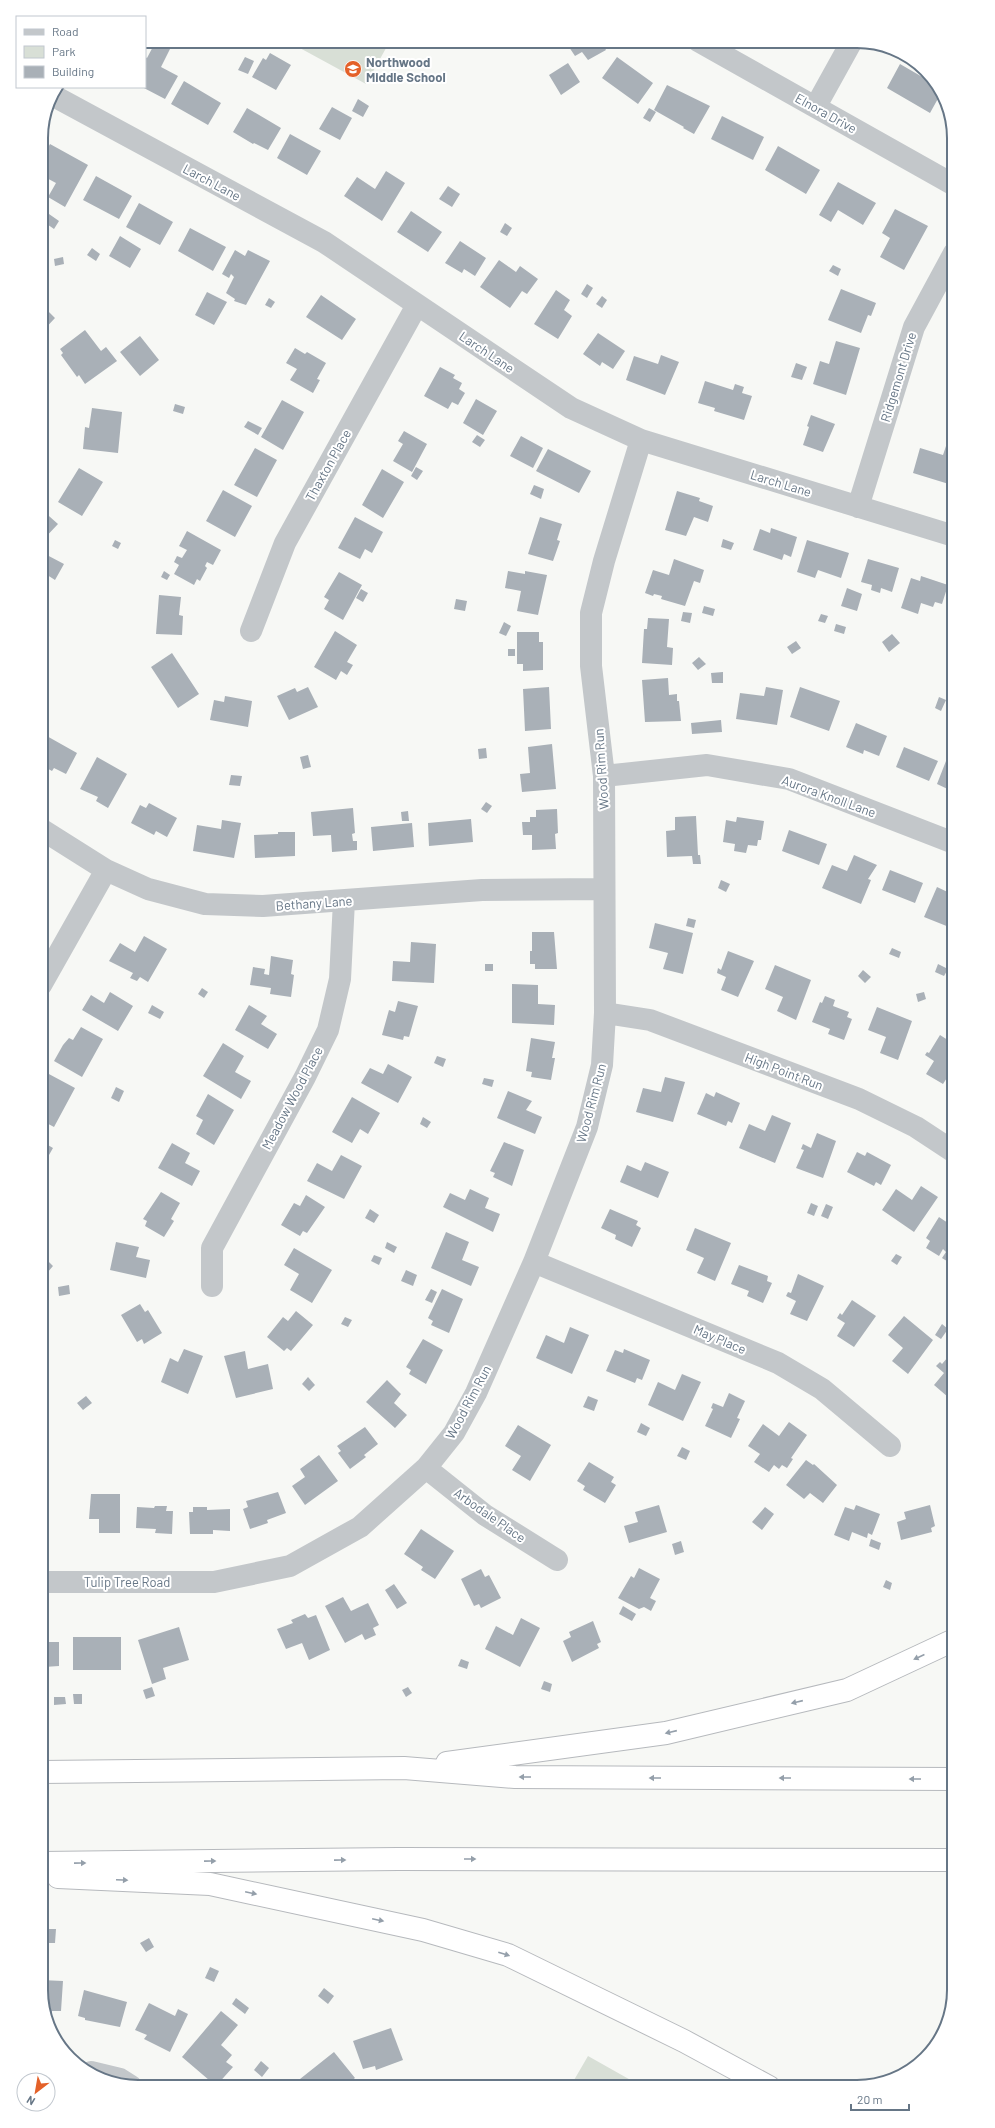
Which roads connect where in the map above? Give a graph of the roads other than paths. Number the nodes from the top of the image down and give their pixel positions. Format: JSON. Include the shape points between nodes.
{"nodes":[{"id":1,"x":711,"y":48,"type":"edge"},
{"id":2,"x":848,"y":48,"type":"edge"},
{"id":3,"x":58,"y":98,"type":"edge"},
{"id":4,"x":816,"y":106,"type":"junction"},
{"id":5,"x":947,"y":181,"type":"edge"},
{"id":6,"x":947,"y":266,"type":"edge"},
{"id":7,"x":417,"y":305,"type":"junction"},
{"id":8,"x":641,"y":440,"type":"junction"},
{"id":9,"x":858,"y":506,"type":"junction"},
{"id":10,"x":947,"y":534,"type":"edge"},
{"id":11,"x":251,"y":631,"type":"dead end"},
{"id":12,"x":604,"y":776,"type":"junction"},
{"id":13,"x":48,"y":833,"type":"edge"},
{"id":14,"x":947,"y":840,"type":"edge"},
{"id":15,"x":106,"y":870,"type":"junction"},
{"id":16,"x":603,"y":889,"type":"junction"},
{"id":17,"x":344,"y":901,"type":"junction"},
{"id":18,"x":48,"y":974,"type":"edge"},
{"id":19,"x":605,"y":1013,"type":"junction"},
{"id":20,"x":947,"y":1147,"type":"edge"},
{"id":21,"x":534,"y":1262,"type":"junction"},
{"id":22,"x":212,"y":1286,"type":"dead end"},
{"id":23,"x":890,"y":1446,"type":"dead end"},
{"id":24,"x":426,"y":1468,"type":"junction"},
{"id":25,"x":557,"y":1560,"type":"dead end"},
{"id":26,"x":48,"y":1582,"type":"edge"},
{"id":27,"x":214,"y":1582,"type":"joint"},
{"id":28,"x":947,"y":1643,"type":"edge"},
{"id":29,"x":404,"y":1768,"type":"junction"},
{"id":30,"x":48,"y":1772,"type":"edge"},
{"id":31,"x":947,"y":1779,"type":"edge"},
{"id":32,"x":947,"y":1860,"type":"edge"},
{"id":33,"x":48,"y":1863,"type":"edge"},
{"id":34,"x":48,"y":1876,"type":"edge"},
{"id":35,"x":756,"y":2080,"type":"edge"}],
"edges":[{"from":1,"to":4,"type":"street","name":"Elnora Drive"},
{"from":2,"to":4,"type":"street"},
{"from":3,"to":7,"type":"street","name":"Larch Lane","via":[[324,242]]},
{"from":4,"to":5,"type":"street","name":"Elnora Drive"},
{"from":6,"to":9,"type":"street","name":"Ridgemont Drive","via":[[914,327]]},
{"from":7,"to":8,"type":"street","name":"Larch Lane","via":[[571,408]]},
{"from":7,"to":11,"type":"street","name":"Thaxton Place","via":[[285,543]]},
{"from":8,"to":9,"type":"street","name":"Larch Lane"},
{"from":8,"to":12,"type":"street","name":"Wood Rim Run","via":[[591,613],[591,666]]},
{"from":9,"to":10,"type":"street","name":"Larch Lane"},
{"from":12,"to":14,"type":"street","name":"Aurora Knoll Lane","via":[[707,765],[789,779]]},
{"from":12,"to":16,"type":"street","name":"Wood Rim Run"},
{"from":13,"to":15,"type":"street","name":"Bethany Lane"},
{"from":15,"to":17,"type":"street","name":"Bethany Lane","via":[[148,889],[205,904],[263,906]]},
{"from":15,"to":18,"type":"street"},
{"from":16,"to":17,"type":"street","name":"Bethany Lane","via":[[482,890]]},
{"from":16,"to":19,"type":"street","name":"Wood Rim Run"},
{"from":17,"to":22,"type":"street","name":"Meadow Wood Place","via":[[340,979],[328,1030],[212,1248]]},
{"from":19,"to":20,"type":"street","name":"High Point Run","via":[[650,1020],[859,1099],[916,1127]]},
{"from":19,"to":21,"type":"street","name":"Wood Rim Run","via":[[602,1065],[587,1127]]},
{"from":21,"to":23,"type":"street","name":"May Place","via":[[778,1363],[822,1389]]},
{"from":21,"to":24,"type":"street","name":"Wood Rim Run","via":[[476,1393],[454,1433]]},
{"from":24,"to":25,"type":"street","name":"Arbodale Place","via":[[485,1515]]},
{"from":24,"to":27,"type":"street","name":"Wood Rim Run","via":[[360,1527],[290,1566]]},
{"from":26,"to":27,"type":"street","name":"Tulip Tree Road"},
{"from":28,"to":29,"type":"highway","one_way":true,"via":[[847,1690],[666,1733]]},
{"from":29,"to":30,"type":"highway"},
{"from":31,"to":29,"type":"highway","one_way":true,"via":[[515,1777]]},
{"from":33,"to":32,"type":"highway","one_way":true,"via":[[398,1859]]},
{"from":34,"to":35,"type":"highway","one_way":true,"via":[[210,1884],[423,1930],[508,1954],[684,2041]]}]}
